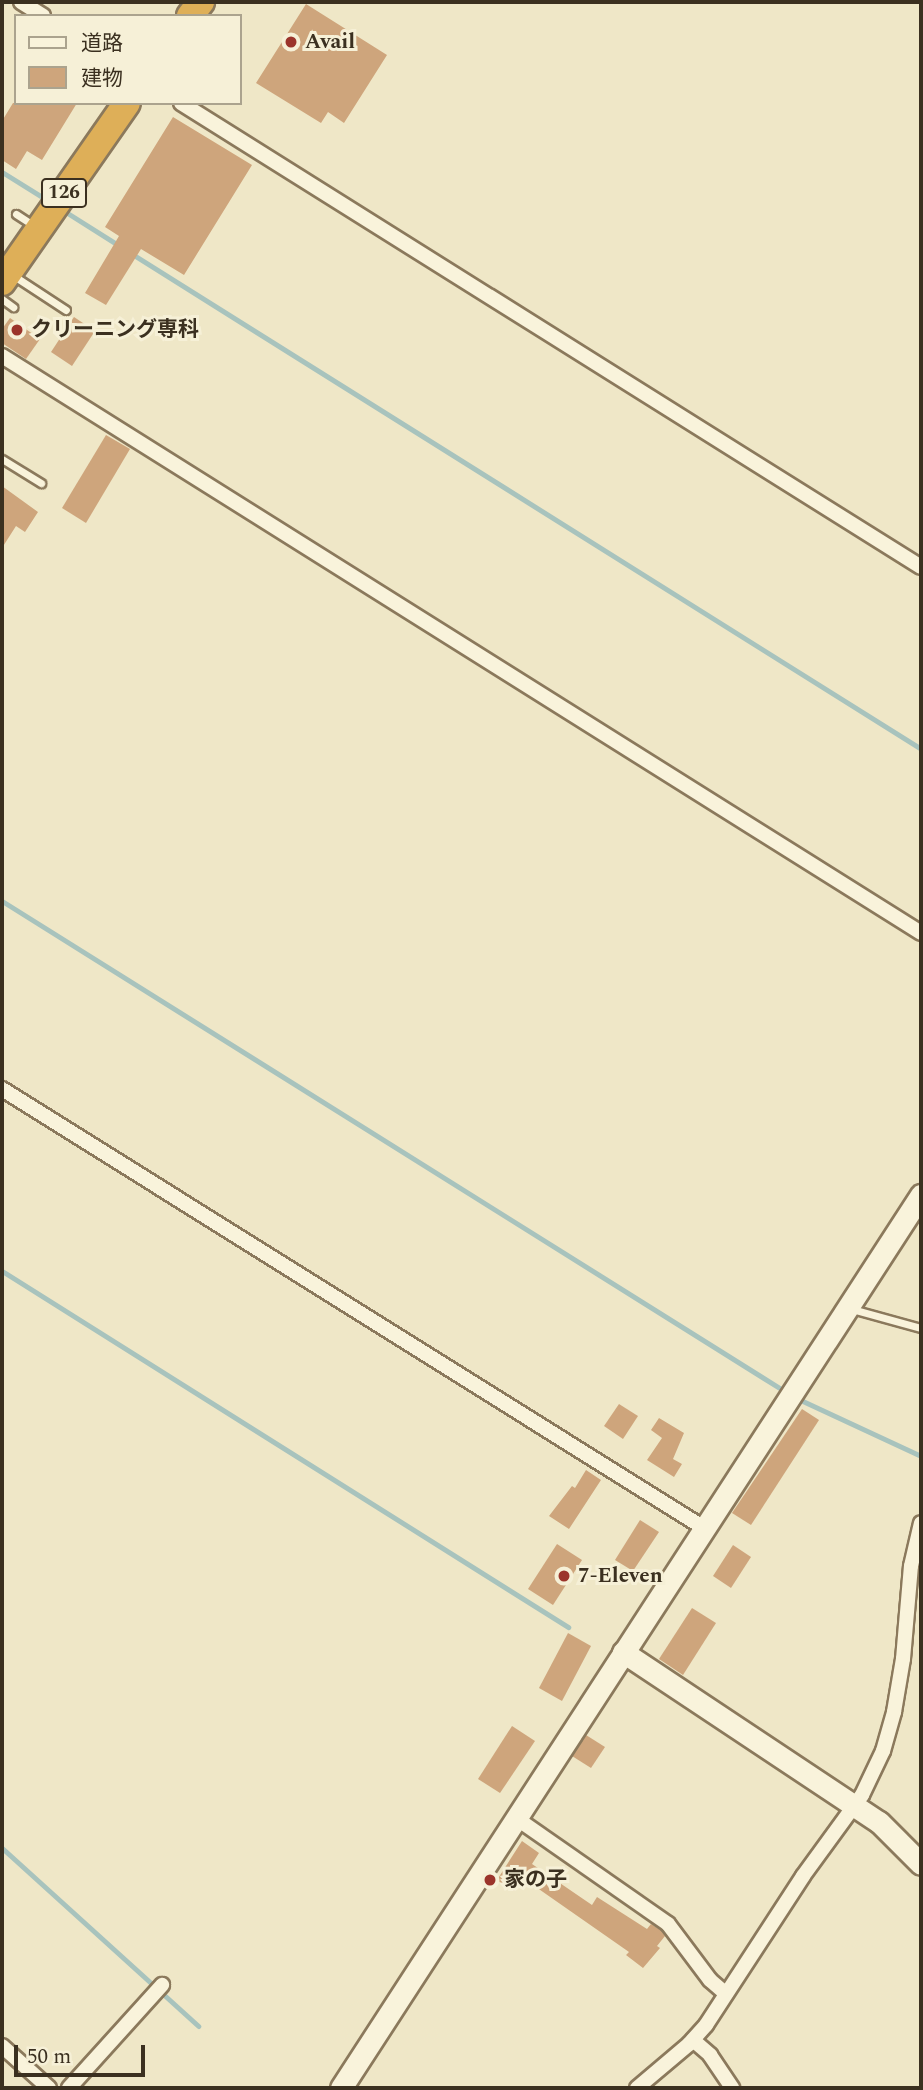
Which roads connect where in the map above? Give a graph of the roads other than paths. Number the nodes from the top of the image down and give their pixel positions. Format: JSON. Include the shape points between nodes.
{"nodes":[{"id":1,"x":21,"y":2,"type":"edge"},
{"id":2,"x":40,"y":14,"type":"edge"},
{"id":3,"x":126,"y":105,"type":"edge"},
{"id":4,"x":184,"y":105,"type":"edge"},
{"id":5,"x":16,"y":214,"type":"dead end"},
{"id":6,"x":39,"y":229,"type":"junction"},
{"id":7,"x":5,"y":277,"type":"edge"},
{"id":8,"x":2,"y":299,"type":"edge"},
{"id":9,"x":13,"y":307,"type":"dead end"},
{"id":10,"x":66,"y":310,"type":"dead end"},
{"id":11,"x":2,"y":356,"type":"edge"},
{"id":12,"x":2,"y":459,"type":"edge"},
{"id":13,"x":41,"y":483,"type":"dead end"},
{"id":14,"x":921,"y":567,"type":"edge"},
{"id":15,"x":921,"y":933,"type":"edge"},
{"id":16,"x":2,"y":1089,"type":"edge"},
{"id":17,"x":921,"y":1195,"type":"edge"},
{"id":18,"x":848,"y":1308,"type":"junction"},
{"id":19,"x":921,"y":1328,"type":"edge"},
{"id":20,"x":921,"y":1522,"type":"edge"},
{"id":21,"x":704,"y":1528,"type":"junction"},
{"id":22,"x":623,"y":1652,"type":"junction"},
{"id":23,"x":855,"y":1806,"type":"junction"},
{"id":24,"x":516,"y":1818,"type":"junction"},
{"id":25,"x":921,"y":1864,"type":"edge"},
{"id":26,"x":162,"y":1985,"type":"dead end"},
{"id":27,"x":726,"y":1994,"type":"junction"},
{"id":28,"x":693,"y":2040,"type":"junction"},
{"id":29,"x":2,"y":2046,"type":"edge"},
{"id":30,"x":49,"y":2088,"type":"edge"},
{"id":31,"x":69,"y":2088,"type":"edge"},
{"id":32,"x":341,"y":2088,"type":"edge"},
{"id":33,"x":637,"y":2088,"type":"edge"},
{"id":34,"x":732,"y":2088,"type":"edge"}],
"edges":[{"from":1,"to":2,"type":"street"},
{"from":3,"to":6,"type":"highway","number":"126"},
{"from":4,"to":14,"type":"street"},
{"from":5,"to":6,"type":"lane"},
{"from":6,"to":7,"type":"highway","number":"126"},
{"from":7,"to":10,"type":"lane"},
{"from":8,"to":9,"type":"lane"},
{"from":11,"to":15,"type":"street"},
{"from":12,"to":13,"type":"lane"},
{"from":16,"to":21,"type":"street"},
{"from":17,"to":18,"type":"street"},
{"from":18,"to":19,"type":"lane"},
{"from":18,"to":21,"type":"street"},
{"from":20,"to":23,"type":"street","via":[[911,1566],[894,1712],[883,1751]]},
{"from":21,"to":22,"type":"street"},
{"from":22,"to":23,"type":"street"},
{"from":22,"to":24,"type":"street"},
{"from":23,"to":25,"type":"street","via":[[879,1822]]},
{"from":23,"to":27,"type":"street"},
{"from":24,"to":27,"type":"street","via":[[667,1924]]},
{"from":24,"to":32,"type":"street"},
{"from":26,"to":31,"type":"street"},
{"from":27,"to":28,"type":"street"},
{"from":28,"to":33,"type":"street"},
{"from":28,"to":34,"type":"street","via":[[710,2055]]},
{"from":29,"to":30,"type":"street"}]}
